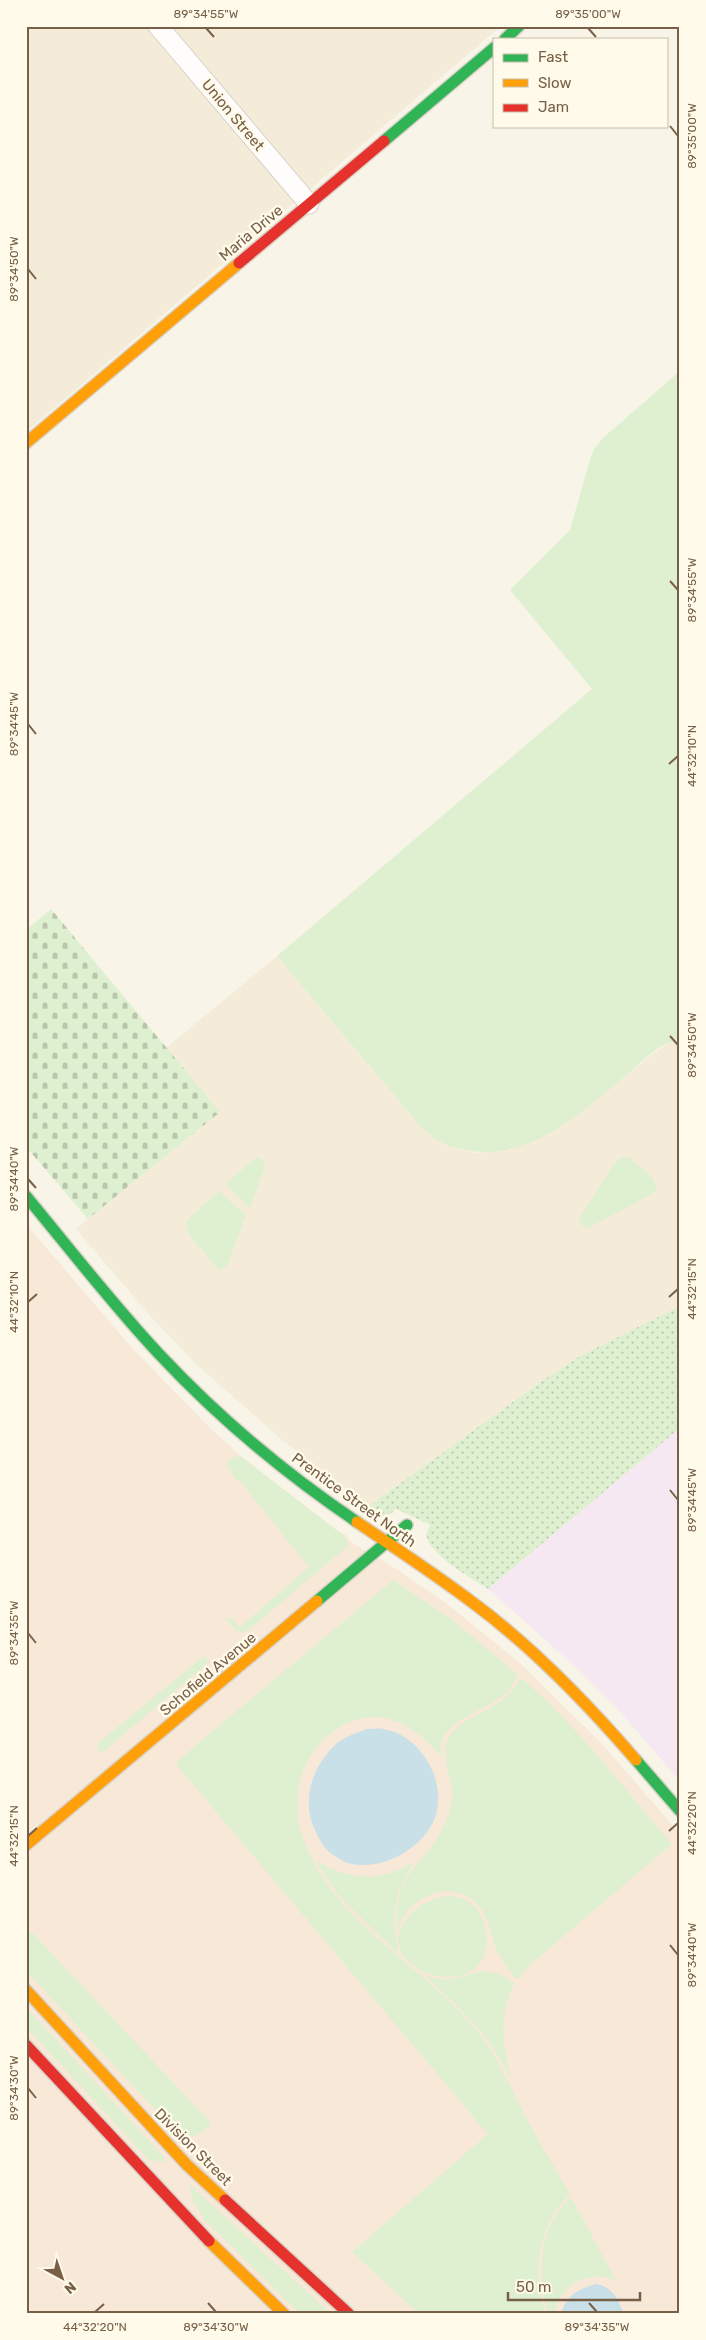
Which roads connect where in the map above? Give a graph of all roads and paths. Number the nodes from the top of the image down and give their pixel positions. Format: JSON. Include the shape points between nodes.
{"nodes":[{"id":1,"x":158,"y":26,"type":"edge"},
{"id":2,"x":493,"y":49,"type":"edge"},
{"id":3,"x":309,"y":204,"type":"junction"},
{"id":4,"x":26,"y":443,"type":"edge"},
{"id":5,"x":26,"y":1196,"type":"edge"},
{"id":6,"x":407,"y":1525,"type":"dead end"},
{"id":7,"x":387,"y":1543,"type":"junction"},
{"id":8,"x":680,"y":1811,"type":"edge"},
{"id":9,"x":26,"y":1845,"type":"edge"},
{"id":10,"x":26,"y":1990,"type":"edge"},
{"id":11,"x":26,"y":2045,"type":"edge"},
{"id":12,"x":284,"y":2314,"type":"edge"},
{"id":13,"x":349,"y":2314,"type":"edge"}],
"edges":[{"from":1,"to":3,"type":"street","name":"Union Street"},
{"from":2,"to":3,"type":"street","name":"Maria Drive"},
{"from":3,"to":4,"type":"street","name":"Maria Drive"},
{"from":5,"to":7,"type":"street","name":"Prentice Street North","via":[[160,1355],[190,1385],[282,1468]]},
{"from":6,"to":7,"type":"street","name":"Schofield Avenue"},
{"from":7,"to":8,"type":"street","name":"Prentice Street North","via":[[473,1602],[531,1651],[599,1717]]},
{"from":7,"to":9,"type":"street","name":"Schofield Avenue"},
{"from":10,"to":13,"type":"street","name":"Division Street","via":[[187,2165]]},
{"from":11,"to":12,"type":"street","via":[[202,2235]]}]}
